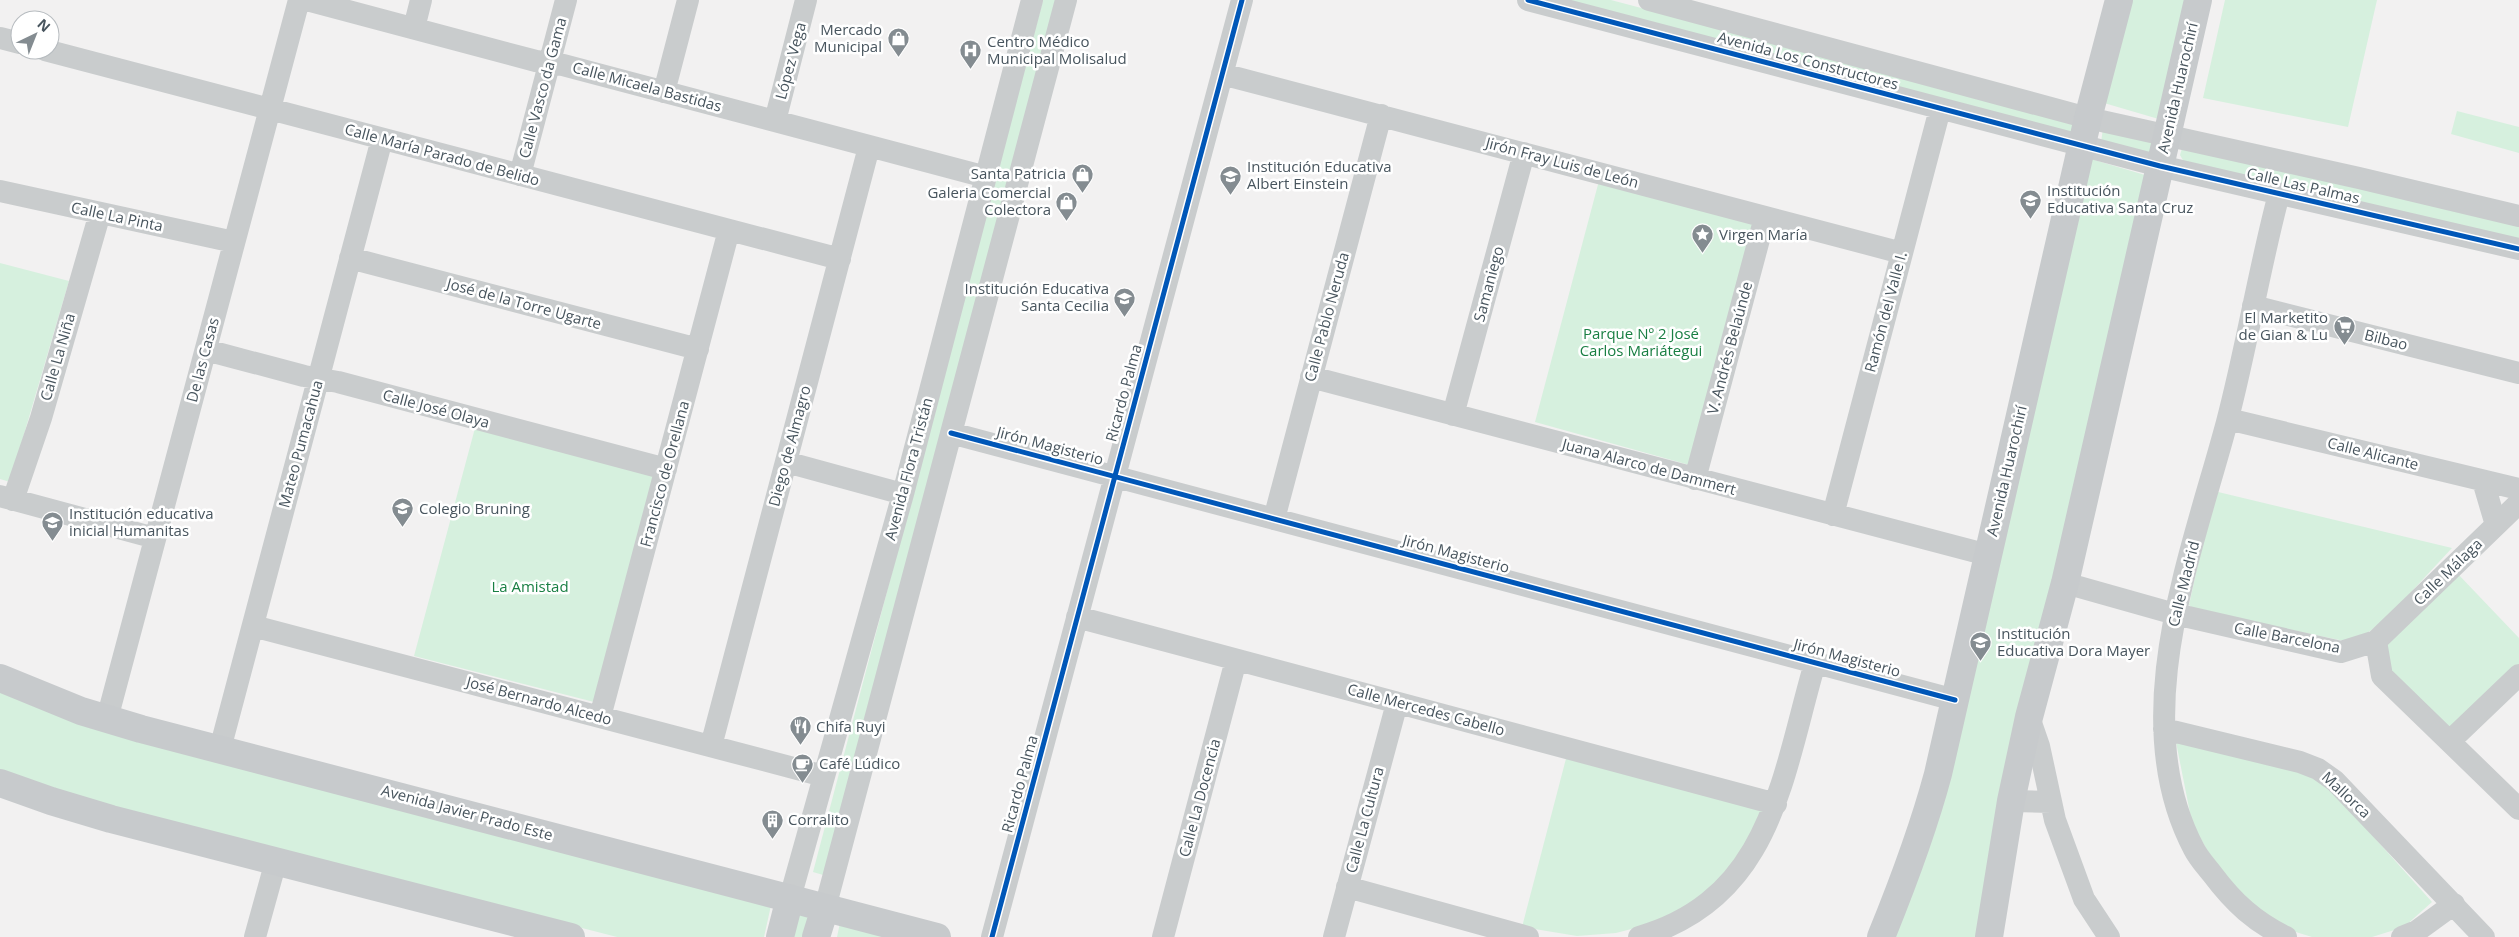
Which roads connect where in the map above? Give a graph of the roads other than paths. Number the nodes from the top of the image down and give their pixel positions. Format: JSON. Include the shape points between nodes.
{"nodes":[{"id":1,"x":299,"y":0,"type":"edge"},
{"id":2,"x":307,"y":0,"type":"edge"},
{"id":3,"x":421,"y":0,"type":"edge"},
{"id":4,"x":566,"y":0,"type":"edge"},
{"id":5,"x":688,"y":0,"type":"edge"},
{"id":6,"x":806,"y":0,"type":"edge"},
{"id":7,"x":1032,"y":0,"type":"edge"},
{"id":8,"x":1066,"y":0,"type":"edge"},
{"id":9,"x":1242,"y":0,"type":"edge"},
{"id":10,"x":1528,"y":0,"type":"edge"},
{"id":11,"x":1649,"y":0,"type":"edge"},
{"id":12,"x":2119,"y":0,"type":"edge"},
{"id":13,"x":2198,"y":0,"type":"edge"},
{"id":14,"x":414,"y":28,"type":"junction"},
{"id":15,"x":60,"y":54,"type":"edge"},
{"id":16,"x":549,"y":62,"type":"junction"},
{"id":17,"x":1222,"y":74,"type":"junction"},
{"id":18,"x":664,"y":92,"type":"junction"},
{"id":19,"x":270,"y":109,"type":"junction"},
{"id":20,"x":1940,"y":109,"type":"junction"},
{"id":21,"x":1381,"y":115,"type":"junction"},
{"id":22,"x":2088,"y":118,"type":"junction"},
{"id":23,"x":774,"y":121,"type":"junction"},
{"id":24,"x":2167,"y":136,"type":"junction"},
{"id":25,"x":382,"y":139,"type":"junction"},
{"id":26,"x":2082,"y":144,"type":"junction"},
{"id":27,"x":869,"y":147,"type":"junction"},
{"id":28,"x":1524,"y":153,"type":"junction"},
{"id":29,"x":2160,"y":166,"type":"junction"},
{"id":30,"x":520,"y":175,"type":"junction"},
{"id":31,"x":986,"y":177,"type":"junction"},
{"id":32,"x":0,"y":191,"type":"edge"},
{"id":33,"x":2279,"y":194,"type":"junction"},
{"id":34,"x":100,"y":213,"type":"junction"},
{"id":35,"x":1765,"y":216,"type":"junction"},
{"id":36,"x":2519,"y":216,"type":"edge"},
{"id":37,"x":729,"y":230,"type":"junction"},
{"id":38,"x":234,"y":242,"type":"junction"},
{"id":39,"x":2519,"y":249,"type":"edge"},
{"id":40,"x":1902,"y":252,"type":"junction"},
{"id":41,"x":350,"y":258,"type":"junction"},
{"id":42,"x":840,"y":259,"type":"junction"},
{"id":43,"x":2253,"y":306,"type":"junction"},
{"id":44,"x":698,"y":349,"type":"junction"},
{"id":45,"x":206,"y":350,"type":"junction"},
{"id":46,"x":2519,"y":373,"type":"edge"},
{"id":47,"x":1311,"y":377,"type":"junction"},
{"id":48,"x":318,"y":379,"type":"junction"},
{"id":49,"x":1453,"y":415,"type":"junction"},
{"id":50,"x":2228,"y":419,"type":"junction"},
{"id":51,"x":951,"y":433,"type":"junction"},
{"id":52,"x":786,"y":462,"type":"junction"},
{"id":53,"x":666,"y":469,"type":"junction"},
{"id":54,"x":1115,"y":476,"type":"junction"},
{"id":55,"x":1695,"y":478,"type":"junction"},
{"id":56,"x":2483,"y":481,"type":"junction"},
{"id":57,"x":2519,"y":489,"type":"edge"},
{"id":58,"x":903,"y":494,"type":"junction"},
{"id":59,"x":7,"y":498,"type":"edge"},
{"id":60,"x":2519,"y":503,"type":"edge"},
{"id":61,"x":1833,"y":515,"type":"junction"},
{"id":62,"x":1274,"y":518,"type":"junction"},
{"id":63,"x":2496,"y":525,"type":"junction"},
{"id":64,"x":155,"y":538,"type":"junction"},
{"id":65,"x":1988,"y":555,"type":"junction"},
{"id":66,"x":2065,"y":583,"type":"junction"},
{"id":67,"x":2175,"y":614,"type":"junction"},
{"id":68,"x":1077,"y":617,"type":"junction"},
{"id":69,"x":253,"y":626,"type":"junction"},
{"id":70,"x":2376,"y":641,"type":"junction"},
{"id":71,"x":2341,"y":652,"type":"junction"},
{"id":72,"x":1236,"y":660,"type":"junction"},
{"id":73,"x":1815,"y":663,"type":"junction"},
{"id":74,"x":2519,"y":675,"type":"edge"},
{"id":75,"x":2382,"y":676,"type":"junction"},
{"id":76,"x":0,"y":678,"type":"edge"},
{"id":77,"x":1955,"y":700,"type":"junction"},
{"id":78,"x":1397,"y":702,"type":"junction"},
{"id":79,"x":600,"y":717,"type":"junction"},
{"id":80,"x":2029,"y":717,"type":"junction"},
{"id":81,"x":107,"y":719,"type":"junction"},
{"id":82,"x":2164,"y":729,"type":"junction"},
{"id":83,"x":2450,"y":741,"type":"junction"},
{"id":84,"x":711,"y":746,"type":"junction"},
{"id":85,"x":220,"y":749,"type":"junction"},
{"id":86,"x":824,"y":776,"type":"junction"},
{"id":87,"x":0,"y":783,"type":"edge"},
{"id":88,"x":2011,"y":801,"type":"junction"},
{"id":89,"x":2051,"y":802,"type":"junction"},
{"id":90,"x":1776,"y":804,"type":"junction"},
{"id":91,"x":2519,"y":809,"type":"edge"},
{"id":92,"x":276,"y":861,"type":"junction"},
{"id":93,"x":1347,"y":887,"type":"junction"},
{"id":94,"x":790,"y":898,"type":"junction"},
{"id":95,"x":2454,"y":904,"type":"junction"},
{"id":96,"x":825,"y":908,"type":"junction"},
{"id":97,"x":1885,"y":927,"type":"edge"},
{"id":98,"x":255,"y":937,"type":"edge"},
{"id":99,"x":571,"y":937,"type":"edge"},
{"id":100,"x":780,"y":937,"type":"edge"},
{"id":101,"x":816,"y":937,"type":"edge"},
{"id":102,"x":937,"y":937,"type":"edge"},
{"id":103,"x":992,"y":937,"type":"edge"},
{"id":104,"x":1163,"y":937,"type":"edge"},
{"id":105,"x":1334,"y":937,"type":"edge"},
{"id":106,"x":1528,"y":937,"type":"edge"},
{"id":107,"x":1639,"y":937,"type":"edge"},
{"id":108,"x":1870,"y":937,"type":"edge"},
{"id":109,"x":1989,"y":937,"type":"edge"},
{"id":110,"x":2109,"y":937,"type":"edge"},
{"id":111,"x":2286,"y":937,"type":"edge"},
{"id":112,"x":2402,"y":937,"type":"edge"},
{"id":113,"x":2484,"y":937,"type":"edge"}],
"edges":[{"from":1,"to":19,"type":"street","name":"De las Casas"},
{"from":2,"to":14,"type":"street","name":"Calle Micaela Bastidas"},
{"from":3,"to":14,"type":"street"},
{"from":4,"to":16,"type":"street","name":"Calle Vasco da Gama"},
{"from":5,"to":18,"type":"street"},
{"from":6,"to":23,"type":"street","name":"López Vega"},
{"from":7,"to":31,"type":"street","name":"Avenida Flora Tristán"},
{"from":8,"to":51,"type":"street","name":"Avenida Flora Tristán"},
{"from":9,"to":17,"type":"street","name":"Ricardo Palma"},
{"from":10,"to":20,"type":"street","name":"Avenida Los Constructores"},
{"from":11,"to":22,"type":"street","name":"Avenida Los Constructores"},
{"from":12,"to":22,"type":"main road","name":"Avenida Huarochirí"},
{"from":13,"to":24,"type":"main road","name":"Avenida Huarochirí"},
{"from":14,"to":16,"type":"street","name":"Calle Micaela Bastidas"},
{"from":15,"to":19,"type":"street","name":"Calle María Parado de Belido"},
{"from":16,"to":18,"type":"street","name":"Calle Micaela Bastidas"},
{"from":16,"to":30,"type":"street","name":"Calle Vasco da Gama"},
{"from":17,"to":21,"type":"street","name":"Jirón Fray Luis de León"},
{"from":17,"to":54,"type":"street","name":"Ricardo Palma"},
{"from":18,"to":23,"type":"street","name":"Calle Micaela Bastidas"},
{"from":19,"to":25,"type":"street","name":"Calle María Parado de Belido"},
{"from":19,"to":38,"type":"street","name":"De las Casas"},
{"from":20,"to":26,"type":"street","name":"Avenida Los Constructores"},
{"from":20,"to":40,"type":"street","name":"Ramón del Valle I."},
{"from":21,"to":28,"type":"street","name":"Jirón Fray Luis de León"},
{"from":21,"to":47,"type":"street","name":"Calle Pablo Neruda"},
{"from":22,"to":24,"type":"street","name":"Calle Las Palmas"},
{"from":22,"to":26,"type":"main road","name":"Avenida Huarochirí"},
{"from":23,"to":27,"type":"street","name":"Calle Micaela Bastidas"},
{"from":24,"to":29,"type":"main road","name":"Avenida Huarochirí"},
{"from":24,"to":36,"type":"street","name":"Calle Las Palmas"},
{"from":25,"to":30,"type":"street","name":"Calle María Parado de Belido"},
{"from":25,"to":41,"type":"street","name":"Mateo Pumacahua"},
{"from":26,"to":29,"type":"street","name":"Calle Las Palmas"},
{"from":26,"to":65,"type":"main road","name":"Avenida Huarochirí"},
{"from":27,"to":31,"type":"street","name":"Calle Micaela Bastidas"},
{"from":27,"to":42,"type":"street","name":"Diego de Almagro"},
{"from":28,"to":35,"type":"street","name":"Jirón Fray Luis de León"},
{"from":28,"to":49,"type":"street","name":"Samaniego"},
{"from":29,"to":33,"type":"street","name":"Calle Las Palmas"},
{"from":29,"to":66,"type":"main road","name":"Avenida Huarochirí"},
{"from":30,"to":37,"type":"street","name":"Calle María Parado de Belido"},
{"from":31,"to":58,"type":"street","name":"Avenida Flora Tristán"},
{"from":32,"to":34,"type":"street","name":"Calle La Pinta"},
{"from":33,"to":39,"type":"street","name":"Calle Las Palmas"},
{"from":33,"to":43,"type":"street","name":"Calle Madrid"},
{"from":34,"to":38,"type":"street","name":"Calle La Pinta"},
{"from":34,"to":59,"type":"street","name":"Calle La Niña","via":[[41,418]]},
{"from":35,"to":40,"type":"street","name":"Jirón Fray Luis de León"},
{"from":35,"to":55,"type":"street","name":"V. Andrés Belaúnde"},
{"from":37,"to":42,"type":"street","name":"Calle María Parado de Belido"},
{"from":37,"to":44,"type":"street","name":"Francisco de Orellana"},
{"from":38,"to":45,"type":"street","name":"De las Casas"},
{"from":40,"to":61,"type":"street","name":"Ramón del Valle I."},
{"from":41,"to":44,"type":"street","name":"José de la Torre Ugarte"},
{"from":41,"to":48,"type":"street","name":"Mateo Pumacahua"},
{"from":42,"to":52,"type":"street","name":"Diego de Almagro"},
{"from":43,"to":46,"type":"street","name":"Bilbao"},
{"from":43,"to":50,"type":"street","name":"Calle Madrid"},
{"from":44,"to":53,"type":"street","name":"Francisco de Orellana"},
{"from":45,"to":48,"type":"street","name":"Calle José Olaya"},
{"from":45,"to":64,"type":"street","name":"De las Casas"},
{"from":47,"to":49,"type":"street","name":"Juana Alarco de Dammert"},
{"from":47,"to":62,"type":"street","name":"Calle Pablo Neruda"},
{"from":48,"to":53,"type":"street","name":"Calle José Olaya"},
{"from":48,"to":69,"type":"street","name":"Mateo Pumacahua"},
{"from":49,"to":55,"type":"street","name":"Juana Alarco de Dammert"},
{"from":50,"to":56,"type":"street","name":"Calle Alicante"},
{"from":50,"to":67,"type":"street","name":"Calle Madrid"},
{"from":51,"to":54,"type":"street","name":"Jirón Magisterio"},
{"from":51,"to":96,"type":"street","name":"Avenida Flora Tristán"},
{"from":52,"to":58,"type":"street"},
{"from":52,"to":84,"type":"street","name":"Diego de Almagro"},
{"from":53,"to":79,"type":"street","name":"Francisco de Orellana"},
{"from":54,"to":62,"type":"street","name":"Jirón Magisterio"},
{"from":54,"to":68,"type":"street","name":"Ricardo Palma"},
{"from":55,"to":61,"type":"street","name":"Juana Alarco de Dammert"},
{"from":56,"to":57,"type":"street","name":"Calle Alicante"},
{"from":56,"to":63,"type":"street"},
{"from":58,"to":86,"type":"street","name":"Avenida Flora Tristán"},
{"from":59,"to":64,"type":"street"},
{"from":60,"to":63,"type":"street","name":"Calle Málaga"},
{"from":61,"to":65,"type":"street","name":"Juana Alarco de Dammert"},
{"from":62,"to":73,"type":"street","name":"Jirón Magisterio"},
{"from":63,"to":70,"type":"street","name":"Calle Málaga"},
{"from":64,"to":81,"type":"street","name":"De las Casas"},
{"from":65,"to":77,"type":"main road","name":"Avenida Huarochirí"},
{"from":66,"to":67,"type":"street","name":"Calle Barcelona"},
{"from":66,"to":80,"type":"main road","name":"Avenida Huarochirí"},
{"from":67,"to":71,"type":"street","name":"Calle Barcelona"},
{"from":67,"to":82,"type":"street","name":"Calle Madrid","via":[[2164,699]]},
{"from":68,"to":72,"type":"street","name":"Calle Mercedes Cabello"},
{"from":68,"to":103,"type":"street","name":"Ricardo Palma"},
{"from":69,"to":79,"type":"street","name":"José Bernardo Alcedo"},
{"from":69,"to":85,"type":"street","name":"Mateo Pumacahua"},
{"from":70,"to":71,"type":"street","name":"Calle Barcelona"},
{"from":70,"to":75,"type":"street"},
{"from":71,"to":75,"type":"street"},
{"from":72,"to":78,"type":"street","name":"Calle Mercedes Cabello"},
{"from":72,"to":104,"type":"street","name":"Calle La Docencia"},
{"from":73,"to":77,"type":"street","name":"Jirón Magisterio"},
{"from":73,"to":90,"type":"street"},
{"from":74,"to":83,"type":"street"},
{"from":75,"to":83,"type":"street"},
{"from":76,"to":81,"type":"main road","name":"Avenida Javier Prado Este"},
{"from":77,"to":97,"type":"main road","name":"Avenida Huarochirí","via":[[1924,827]]},
{"from":78,"to":90,"type":"street","name":"Calle Mercedes Cabello"},
{"from":78,"to":93,"type":"street","name":"Calle La Cultura"},
{"from":79,"to":84,"type":"street","name":"José Bernardo Alcedo"},
{"from":80,"to":88,"type":"main road","name":"Avenida Huarochirí"},
{"from":80,"to":89,"type":"street"},
{"from":81,"to":85,"type":"main road","name":"Avenida Javier Prado Este"},
{"from":82,"to":95,"type":"street","name":"Mallorca","via":[[2318,769],[2335,781]]},
{"from":82,"to":111,"type":"street","name":"Calle Madrid","via":[[2167,768],[2177,813],[2194,851],[2227,894],[2262,925]]},
{"from":83,"to":91,"type":"street"},
{"from":84,"to":86,"type":"street","name":"José Bernardo Alcedo"},
{"from":85,"to":94,"type":"main road","name":"Avenida Javier Prado Este"},
{"from":86,"to":94,"type":"street","name":"Avenida Flora Tristán"},
{"from":87,"to":92,"type":"main road","via":[[81,811]]},
{"from":88,"to":89,"type":"street"},
{"from":88,"to":109,"type":"main road","name":"Avenida Huarochirí"},
{"from":89,"to":110,"type":"street","via":[[2084,899]]},
{"from":90,"to":107,"type":"street","via":[[1754,850],[1720,891],[1687,917]]},
{"from":92,"to":98,"type":"street"},
{"from":92,"to":99,"type":"main road"},
{"from":93,"to":105,"type":"street","name":"Calle La Cultura"},
{"from":93,"to":106,"type":"street"},
{"from":94,"to":96,"type":"main road","name":"Avenida Javier Prado Este"},
{"from":94,"to":100,"type":"main road","name":"Avenida Flora Tristán"},
{"from":95,"to":112,"type":"street","via":[[2417,931]]},
{"from":95,"to":113,"type":"street","name":"Mallorca"},
{"from":96,"to":101,"type":"main road","name":"Avenida Flora Tristán"},
{"from":96,"to":102,"type":"main road","name":"Avenida Javier Prado Este"},
{"from":97,"to":108,"type":"main road"}]}
